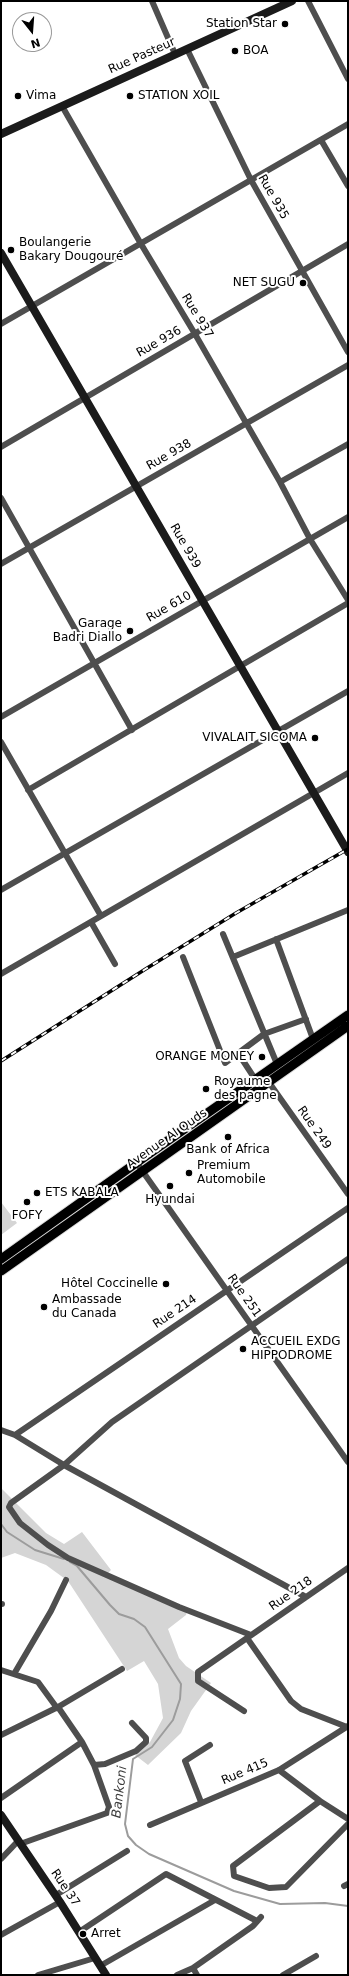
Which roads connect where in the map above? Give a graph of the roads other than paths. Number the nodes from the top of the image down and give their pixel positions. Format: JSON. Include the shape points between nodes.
{"nodes":[{"id":1,"x":152,"y":1,"type":"edge"},
{"id":2,"x":292,"y":1,"type":"edge"},
{"id":3,"x":308,"y":1,"type":"edge"},
{"id":4,"x":187,"y":49,"type":"junction"},
{"id":5,"x":175,"y":54,"type":"junction"},
{"id":6,"x":348,"y":78,"type":"edge"},
{"id":7,"x":62,"y":106,"type":"junction"},
{"id":8,"x":348,"y":124,"type":"edge"},
{"id":9,"x":1,"y":134,"type":"edge"},
{"id":10,"x":321,"y":140,"type":"junction"},
{"id":11,"x":251,"y":180,"type":"junction"},
{"id":12,"x":348,"y":186,"type":"edge"},
{"id":13,"x":141,"y":244,"type":"junction"},
{"id":14,"x":348,"y":244,"type":"edge"},
{"id":15,"x":1,"y":254,"type":"edge"},
{"id":16,"x":303,"y":271,"type":"junction"},
{"id":17,"x":32,"y":307,"type":"junction"},
{"id":18,"x":1,"y":324,"type":"edge"},
{"id":19,"x":195,"y":334,"type":"junction"},
{"id":20,"x":348,"y":352,"type":"edge"},
{"id":21,"x":348,"y":365,"type":"edge"},
{"id":22,"x":85,"y":398,"type":"junction"},
{"id":23,"x":246,"y":423,"type":"junction"},
{"id":24,"x":348,"y":444,"type":"edge"},
{"id":25,"x":1,"y":447,"type":"edge"},
{"id":26,"x":280,"y":482,"type":"junction"},
{"id":27,"x":136,"y":486,"type":"junction"},
{"id":28,"x":1,"y":498,"type":"edge"},
{"id":29,"x":348,"y":517,"type":"edge"},
{"id":30,"x":310,"y":539,"type":"junction"},
{"id":31,"x":29,"y":548,"type":"junction"},
{"id":32,"x":1,"y":564,"type":"edge"},
{"id":33,"x":203,"y":600,"type":"junction"},
{"id":34,"x":348,"y":600,"type":"edge"},
{"id":35,"x":348,"y":604,"type":"edge"},
{"id":36,"x":94,"y":663,"type":"junction"},
{"id":37,"x":241,"y":666,"type":"junction"},
{"id":38,"x":348,"y":691,"type":"edge"},
{"id":39,"x":1,"y":717,"type":"edge"},
{"id":40,"x":132,"y":730,"type":"junction"},
{"id":41,"x":278,"y":731,"type":"junction"},
{"id":42,"x":1,"y":742,"type":"edge"},
{"id":43,"x":348,"y":773,"type":"edge"},
{"id":44,"x":28,"y":790,"type":"junction"},
{"id":45,"x":314,"y":793,"type":"junction"},
{"id":46,"x":348,"y":852,"type":"edge"},
{"id":47,"x":65,"y":853,"type":"junction"},
{"id":48,"x":1,"y":890,"type":"edge"},
{"id":49,"x":348,"y":910,"type":"edge"},
{"id":50,"x":101,"y":916,"type":"junction"},
{"id":51,"x":91,"y":922,"type":"junction"},
{"id":52,"x":223,"y":934,"type":"dead end"},
{"id":53,"x":276,"y":939,"type":"junction"},
{"id":54,"x":233,"y":956,"type":"junction"},
{"id":55,"x":183,"y":958,"type":"dead end"},
{"id":56,"x":115,"y":964,"type":"dead end"},
{"id":57,"x":1,"y":974,"type":"edge"},
{"id":58,"x":348,"y":1015,"type":"edge"},
{"id":59,"x":306,"y":1019,"type":"junction"},
{"id":60,"x":348,"y":1026,"type":"edge"},
{"id":61,"x":264,"y":1034,"type":"junction"},
{"id":62,"x":314,"y":1039,"type":"junction"},
{"id":63,"x":238,"y":1053,"type":"junction"},
{"id":64,"x":277,"y":1064,"type":"junction"},
{"id":65,"x":259,"y":1077,"type":"junction"},
{"id":66,"x":268,"y":1082,"type":"junction"},
{"id":67,"x":136,"y":1162,"type":"junction"},
{"id":68,"x":142,"y":1171,"type":"junction"},
{"id":69,"x":348,"y":1194,"type":"edge"},
{"id":70,"x":348,"y":1208,"type":"edge"},
{"id":71,"x":1,"y":1259,"type":"edge"},
{"id":72,"x":348,"y":1259,"type":"edge"},
{"id":73,"x":1,"y":1271,"type":"edge"},
{"id":74,"x":226,"y":1291,"type":"junction"},
{"id":75,"x":251,"y":1326,"type":"junction"},
{"id":76,"x":1,"y":1430,"type":"edge"},
{"id":77,"x":15,"y":1435,"type":"junction"},
{"id":78,"x":348,"y":1462,"type":"edge"},
{"id":79,"x":64,"y":1465,"type":"junction"},
{"id":80,"x":348,"y":1568,"type":"edge"},
{"id":81,"x":66,"y":1580,"type":"dead end"},
{"id":82,"x":306,"y":1597,"type":"junction"},
{"id":83,"x":249,"y":1636,"type":"junction"},
{"id":84,"x":122,"y":1668,"type":"dead end"},
{"id":85,"x":1,"y":1670,"type":"edge"},
{"id":86,"x":14,"y":1674,"type":"junction"},
{"id":87,"x":58,"y":1708,"type":"junction"},
{"id":88,"x":244,"y":1711,"type":"dead end"},
{"id":89,"x":132,"y":1723,"type":"dead end"},
{"id":90,"x":347,"y":1727,"type":"edge"},
{"id":91,"x":1,"y":1734,"type":"edge"},
{"id":92,"x":82,"y":1742,"type":"junction"},
{"id":93,"x":210,"y":1745,"type":"dead end"},
{"id":94,"x":94,"y":1765,"type":"junction"},
{"id":95,"x":279,"y":1770,"type":"junction"},
{"id":96,"x":1,"y":1798,"type":"edge"},
{"id":97,"x":320,"y":1801,"type":"junction"},
{"id":98,"x":201,"y":1802,"type":"junction"},
{"id":99,"x":1,"y":1815,"type":"edge"},
{"id":100,"x":348,"y":1818,"type":"edge"},
{"id":101,"x":348,"y":1824,"type":"edge"},
{"id":102,"x":150,"y":1825,"type":"dead end"},
{"id":103,"x":19,"y":1843,"type":"junction"},
{"id":104,"x":127,"y":1851,"type":"dead end"},
{"id":105,"x":1,"y":1859,"type":"edge"},
{"id":106,"x":58,"y":1898,"type":"junction"},
{"id":107,"x":214,"y":1900,"type":"junction"},
{"id":108,"x":79,"y":1932,"type":"junction"},
{"id":109,"x":1,"y":1934,"type":"edge"},
{"id":110,"x":316,"y":1956,"type":"dead end"},
{"id":111,"x":95,"y":1958,"type":"junction"},
{"id":112,"x":100,"y":1966,"type":"junction"},
{"id":113,"x":193,"y":1968,"type":"junction"},
{"id":114,"x":38,"y":1975,"type":"edge"},
{"id":115,"x":106,"y":1975,"type":"edge"},
{"id":116,"x":177,"y":1975,"type":"edge"},
{"id":117,"x":197,"y":1975,"type":"edge"},
{"id":118,"x":283,"y":1975,"type":"edge"}],
"edges":[{"from":1,"to":5,"type":"street"},
{"from":2,"to":4,"type":"main road","name":"Rue Pasteur"},
{"from":3,"to":6,"type":"street"},
{"from":4,"to":5,"type":"main road","name":"Rue Pasteur"},
{"from":4,"to":11,"type":"street","name":"Rue 935"},
{"from":5,"to":7,"type":"main road","name":"Rue Pasteur"},
{"from":7,"to":9,"type":"main road","name":"Rue Pasteur"},
{"from":7,"to":13,"type":"street","name":"Rue 937"},
{"from":8,"to":10,"type":"street"},
{"from":10,"to":11,"type":"street"},
{"from":10,"to":12,"type":"street"},
{"from":11,"to":13,"type":"street"},
{"from":11,"to":16,"type":"street","name":"Rue 935"},
{"from":13,"to":17,"type":"street"},
{"from":13,"to":19,"type":"street","name":"Rue 937"},
{"from":14,"to":16,"type":"street","name":"Rue 936"},
{"from":15,"to":17,"type":"main road","name":"Rue 939"},
{"from":16,"to":19,"type":"street","name":"Rue 936"},
{"from":16,"to":20,"type":"street","name":"Rue 935"},
{"from":17,"to":18,"type":"street"},
{"from":17,"to":22,"type":"main road","name":"Rue 939"},
{"from":19,"to":22,"type":"street","name":"Rue 936"},
{"from":19,"to":23,"type":"street","name":"Rue 937"},
{"from":21,"to":23,"type":"street","name":"Rue 938"},
{"from":22,"to":25,"type":"street","name":"Rue 936"},
{"from":22,"to":27,"type":"main road","name":"Rue 939"},
{"from":23,"to":26,"type":"street","name":"Rue 937"},
{"from":23,"to":27,"type":"street","name":"Rue 938"},
{"from":24,"to":26,"type":"street"},
{"from":26,"to":30,"type":"street","name":"Rue 937"},
{"from":27,"to":31,"type":"street","name":"Rue 938"},
{"from":27,"to":33,"type":"main road","name":"Rue 939"},
{"from":28,"to":31,"type":"street"},
{"from":29,"to":30,"type":"street","name":"Rue 610"},
{"from":30,"to":33,"type":"street","name":"Rue 610"},
{"from":30,"to":34,"type":"street","name":"Rue 937"},
{"from":31,"to":32,"type":"street","name":"Rue 938"},
{"from":31,"to":36,"type":"street"},
{"from":33,"to":36,"type":"street","name":"Rue 610"},
{"from":33,"to":37,"type":"main road","name":"Rue 939"},
{"from":35,"to":37,"type":"street"},
{"from":36,"to":39,"type":"street","name":"Rue 610"},
{"from":36,"to":40,"type":"street"},
{"from":37,"to":40,"type":"street"},
{"from":37,"to":41,"type":"main road","name":"Rue 939"},
{"from":38,"to":41,"type":"street"},
{"from":40,"to":44,"type":"street"},
{"from":41,"to":45,"type":"main road","name":"Rue 939"},
{"from":41,"to":47,"type":"street"},
{"from":42,"to":44,"type":"street"},
{"from":43,"to":45,"type":"street"},
{"from":44,"to":47,"type":"street"},
{"from":45,"to":46,"type":"main road","name":"Rue 939"},
{"from":45,"to":50,"type":"street"},
{"from":47,"to":48,"type":"street"},
{"from":47,"to":50,"type":"street"},
{"from":49,"to":53,"type":"street"},
{"from":50,"to":51,"type":"street"},
{"from":51,"to":56,"type":"street"},
{"from":51,"to":57,"type":"street"},
{"from":52,"to":54,"type":"street"},
{"from":53,"to":54,"type":"street"},
{"from":53,"to":59,"type":"street"},
{"from":54,"to":61,"type":"street"},
{"from":55,"to":63,"type":"street","via":[[224,1063]]},
{"from":58,"to":62,"type":"main road","name":"Avenue Al Quds"},
{"from":59,"to":61,"type":"street"},
{"from":59,"to":62,"type":"street"},
{"from":60,"to":66,"type":"main road","name":"Avenue Al Quds"},
{"from":61,"to":63,"type":"street"},
{"from":61,"to":64,"type":"street"},
{"from":62,"to":64,"type":"main road","name":"Avenue Al Quds"},
{"from":63,"to":65,"type":"street","name":"Rue 249"},
{"from":64,"to":65,"type":"main road","name":"Avenue Al Quds"},
{"from":65,"to":66,"type":"street","name":"Rue 249"},
{"from":65,"to":67,"type":"main road","name":"Avenue Al Quds"},
{"from":66,"to":68,"type":"main road","name":"Avenue Al Quds"},
{"from":66,"to":69,"type":"street","name":"Rue 249"},
{"from":67,"to":68,"type":"street","name":"Rue 251"},
{"from":67,"to":71,"type":"main road","name":"Avenue Al Quds"},
{"from":68,"to":73,"type":"main road","name":"Avenue Al Quds"},
{"from":68,"to":74,"type":"street","name":"Rue 251"},
{"from":70,"to":74,"type":"street","name":"Rue 214"},
{"from":72,"to":75,"type":"street"},
{"from":74,"to":75,"type":"street","name":"Rue 251"},
{"from":74,"to":77,"type":"street","name":"Rue 214"},
{"from":75,"to":78,"type":"street","name":"Rue 251"},
{"from":75,"to":79,"type":"street","via":[[112,1422]]},
{"from":76,"to":77,"type":"street"},
{"from":77,"to":79,"type":"street"},
{"from":79,"to":82,"type":"street"},
{"from":79,"to":83,"type":"street","via":[[11,1503],[10,1511],[20,1523],[68,1558]]},
{"from":80,"to":82,"type":"street","name":"Rue 218"},
{"from":81,"to":86,"type":"street"},
{"from":82,"to":83,"type":"street","name":"Rue 218"},
{"from":83,"to":88,"type":"street","name":"Rue 218","via":[[196,1675],[198,1681]]},
{"from":83,"to":90,"type":"street","via":[[291,1701],[301,1709]]},
{"from":84,"to":87,"type":"street"},
{"from":85,"to":86,"type":"street"},
{"from":86,"to":87,"type":"street","via":[[38,1682]]},
{"from":87,"to":91,"type":"street"},
{"from":87,"to":92,"type":"street"},
{"from":89,"to":94,"type":"street","via":[[146,1738],[146,1742],[136,1751],[105,1764]]},
{"from":90,"to":95,"type":"street"},
{"from":92,"to":94,"type":"street"},
{"from":92,"to":96,"type":"street"},
{"from":93,"to":98,"type":"street","via":[[185,1761]]},
{"from":94,"to":103,"type":"street","via":[[109,1807],[107,1813]]},
{"from":95,"to":97,"type":"street","name":"Rue 415"},
{"from":95,"to":98,"type":"street","name":"Rue 415"},
{"from":97,"to":100,"type":"street","name":"Rue 415"},
{"from":97,"to":101,"type":"street","via":[[234,1866],[234,1876],[269,1888],[286,1887]]},
{"from":98,"to":102,"type":"street","name":"Rue 415"},
{"from":99,"to":103,"type":"main road","name":"Rue 37"},
{"from":103,"to":105,"type":"street"},
{"from":103,"to":106,"type":"main road","name":"Rue 37"},
{"from":104,"to":106,"type":"street"},
{"from":106,"to":108,"type":"main road","name":"Rue 37"},
{"from":106,"to":109,"type":"street"},
{"from":107,"to":108,"type":"street","via":[[166,1874]]},
{"from":107,"to":112,"type":"street"},
{"from":107,"to":113,"type":"street","via":[[259,1919]]},
{"from":108,"to":111,"type":"main road","name":"Rue 37"},
{"from":110,"to":118,"type":"street"},
{"from":111,"to":112,"type":"main road","name":"Rue 37"},
{"from":111,"to":114,"type":"street"},
{"from":112,"to":115,"type":"main road","name":"Rue 37"},
{"from":113,"to":116,"type":"street"},
{"from":113,"to":117,"type":"street"}]}
